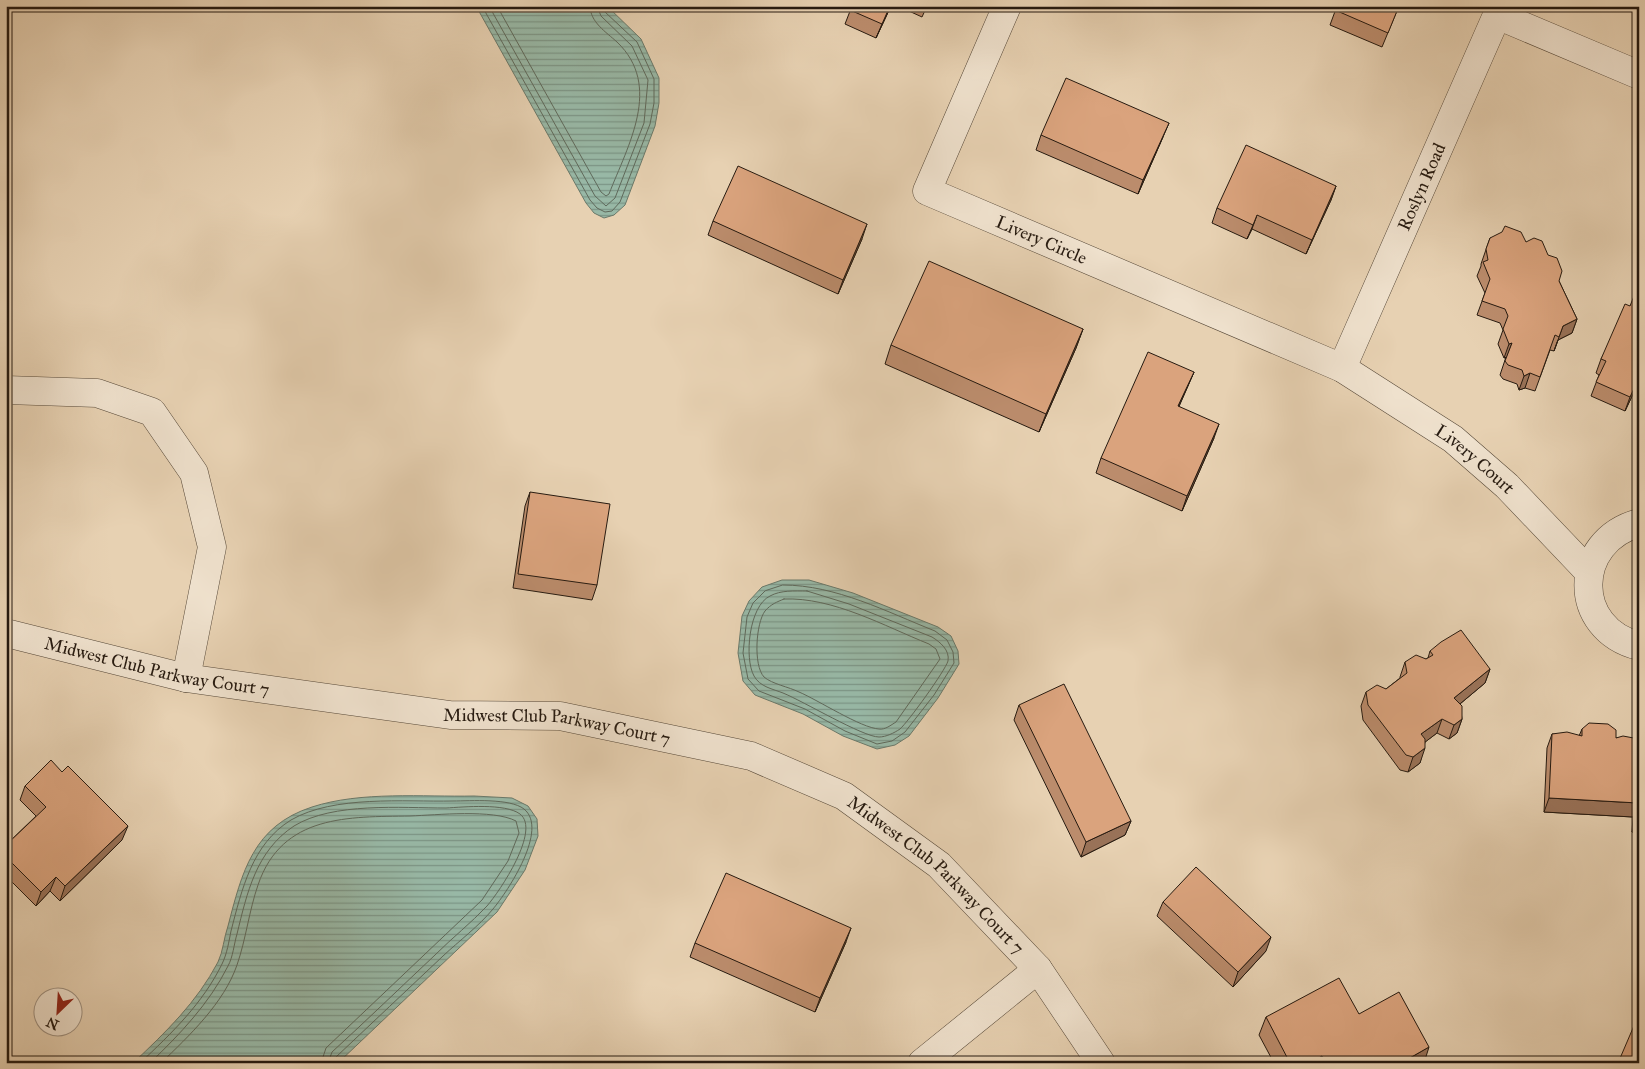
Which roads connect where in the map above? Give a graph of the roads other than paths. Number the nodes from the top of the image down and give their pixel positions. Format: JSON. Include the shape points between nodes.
{"nodes":[{"id":1,"x":1007,"y":6,"type":"edge"},
{"id":2,"x":1499,"y":11,"type":"edge"},
{"id":3,"x":1639,"y":75,"type":"edge"},
{"id":4,"x":1342,"y":368,"type":"junction"},
{"id":5,"x":6,"y":390,"type":"edge"},
{"id":6,"x":1639,"y":523,"type":"edge"},
{"id":7,"x":1589,"y":572,"type":"junction"},
{"id":8,"x":6,"y":633,"type":"edge"},
{"id":9,"x":1639,"y":646,"type":"edge"},
{"id":10,"x":186,"y":678,"type":"junction"},
{"id":11,"x":1038,"y":969,"type":"junction"},
{"id":12,"x":922,"y":1063,"type":"edge"},
{"id":13,"x":1101,"y":1063,"type":"edge"}],
"edges":[{"from":1,"to":4,"type":"street","name":"Livery Circle","via":[[927,191]]},
{"from":2,"to":3,"type":"street"},
{"from":2,"to":4,"type":"street","name":"Roslyn Road"},
{"from":4,"to":7,"type":"street","name":"Livery Court","via":[[1453,439],[1507,486]]},
{"from":5,"to":10,"type":"street","via":[[97,393],[152,412],[194,472],[212,547]]},
{"from":6,"to":7,"type":"street","via":[[1624,527],[1608,538],[1596,553]]},
{"from":7,"to":9,"type":"street","via":[[1588,593],[1595,614],[1608,631],[1626,643]]},
{"from":8,"to":10,"type":"street","name":"Midwest Club Parkway Court 7"},
{"from":10,"to":11,"type":"street","name":"Midwest Club Parkway Court 7","via":[[450,715],[560,716],[751,756],[844,796],[939,865]]},
{"from":11,"to":12,"type":"street","name":"Midwest Club Parkway Court 7"},
{"from":11,"to":13,"type":"street","name":"Midwest Club Parkway Court 7"}]}
